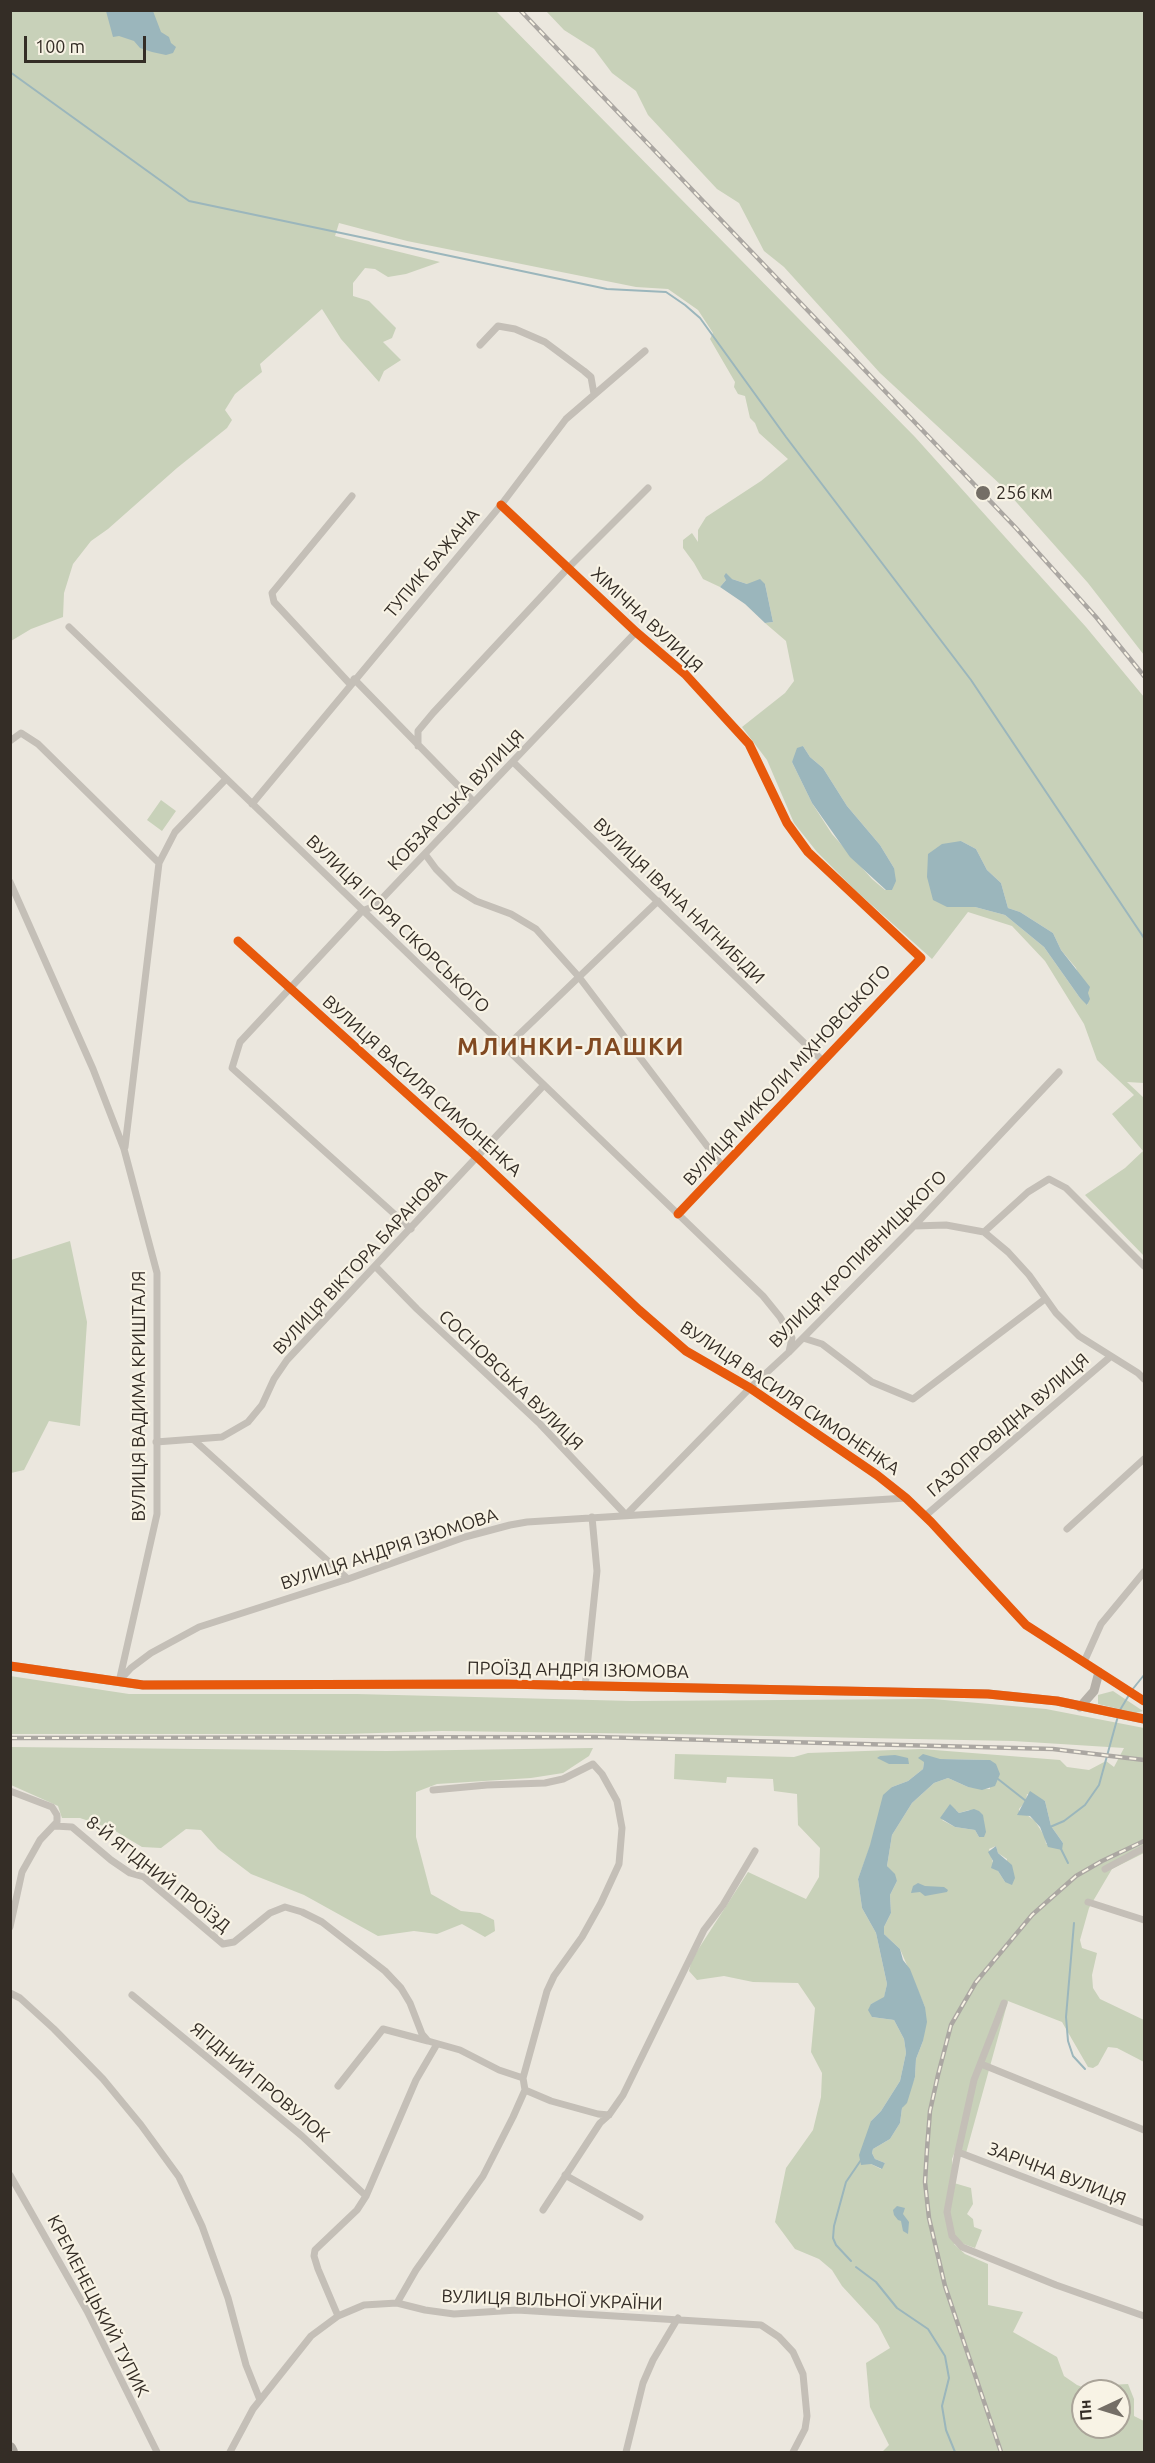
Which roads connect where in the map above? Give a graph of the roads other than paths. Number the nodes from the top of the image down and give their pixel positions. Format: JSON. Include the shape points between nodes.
{"nodes":[{"id":1,"x":480,"y":345,"type":"dead end"},
{"id":2,"x":645,"y":351,"type":"dead end"},
{"id":3,"x":594,"y":394,"type":"junction"},
{"id":4,"x":648,"y":488,"type":"dead end"},
{"id":5,"x":352,"y":496,"type":"dead end"},
{"id":6,"x":501,"y":505,"type":"junction"},
{"id":7,"x":568,"y":568,"type":"junction"},
{"id":8,"x":69,"y":627,"type":"dead end"},
{"id":9,"x":636,"y":632,"type":"junction"},
{"id":10,"x":352,"y":681,"type":"junction"},
{"id":11,"x":10,"y":741,"type":"edge"},
{"id":12,"x":418,"y":746,"type":"junction"},
{"id":13,"x":513,"y":762,"type":"junction"},
{"id":14,"x":226,"y":779,"type":"junction"},
{"id":15,"x":474,"y":802,"type":"junction"},
{"id":16,"x":252,"y":804,"type":"junction"},
{"id":17,"x":425,"y":854,"type":"junction"},
{"id":18,"x":159,"y":863,"type":"junction"},
{"id":19,"x":10,"y":882,"type":"edge"},
{"id":20,"x":658,"y":901,"type":"junction"},
{"id":21,"x":362,"y":911,"type":"junction"},
{"id":22,"x":238,"y":941,"type":"dead end"},
{"id":23,"x":921,"y":958,"type":"joint"},
{"id":24,"x":579,"y":977,"type":"junction"},
{"id":25,"x":291,"y":989,"type":"junction"},
{"id":26,"x":505,"y":1048,"type":"junction"},
{"id":27,"x":823,"y":1061,"type":"junction"},
{"id":28,"x":1059,"y":1072,"type":"dead end"},
{"id":29,"x":544,"y":1085,"type":"junction"},
{"id":30,"x":124,"y":1149,"type":"junction"},
{"id":31,"x":477,"y":1157,"type":"junction"},
{"id":32,"x":723,"y":1167,"type":"junction"},
{"id":33,"x":678,"y":1214,"type":"junction"},
{"id":34,"x":914,"y":1226,"type":"junction"},
{"id":35,"x":411,"y":1229,"type":"junction"},
{"id":36,"x":984,"y":1232,"type":"junction"},
{"id":37,"x":375,"y":1266,"type":"junction"},
{"id":38,"x":1144,"y":1266,"type":"edge"},
{"id":39,"x":1045,"y":1299,"type":"junction"},
{"id":40,"x":803,"y":1338,"type":"junction"},
{"id":41,"x":789,"y":1352,"type":"junction"},
{"id":42,"x":1110,"y":1357,"type":"junction"},
{"id":43,"x":1144,"y":1379,"type":"edge"},
{"id":44,"x":750,"y":1388,"type":"junction"},
{"id":45,"x":195,"y":1441,"type":"junction"},
{"id":46,"x":156,"y":1442,"type":"junction"},
{"id":47,"x":1144,"y":1459,"type":"edge"},
{"id":48,"x":906,"y":1498,"type":"junction"},
{"id":49,"x":626,"y":1515,"type":"junction"},
{"id":50,"x":925,"y":1516,"type":"junction"},
{"id":51,"x":592,"y":1518,"type":"junction"},
{"id":52,"x":1066,"y":1529,"type":"dead end"},
{"id":53,"x":1144,"y":1572,"type":"edge"},
{"id":54,"x":348,"y":1579,"type":"junction"},
{"id":55,"x":1084,"y":1662,"type":"junction"},
{"id":56,"x":10,"y":1666,"type":"edge"},
{"id":57,"x":1099,"y":1672,"type":"junction"},
{"id":58,"x":119,"y":1682,"type":"junction"},
{"id":59,"x":585,"y":1686,"type":"junction"},
{"id":60,"x":1144,"y":1701,"type":"edge"},
{"id":61,"x":1080,"y":1707,"type":"junction"},
{"id":62,"x":1140,"y":1718,"type":"edge"},
{"id":63,"x":433,"y":1790,"type":"dead end"},
{"id":64,"x":10,"y":1791,"type":"edge"},
{"id":65,"x":55,"y":1826,"type":"junction"},
{"id":66,"x":1144,"y":1848,"type":"edge"},
{"id":67,"x":755,"y":1851,"type":"dead end"},
{"id":68,"x":1105,"y":1869,"type":"dead end"},
{"id":69,"x":1088,"y":1902,"type":"dead end"},
{"id":70,"x":1144,"y":1920,"type":"edge"},
{"id":71,"x":10,"y":1927,"type":"edge"},
{"id":72,"x":10,"y":1993,"type":"edge"},
{"id":73,"x":132,"y":1995,"type":"dead end"},
{"id":74,"x":1004,"y":2003,"type":"dead end"},
{"id":75,"x":428,"y":2041,"type":"junction"},
{"id":76,"x":437,"y":2044,"type":"junction"},
{"id":77,"x":981,"y":2064,"type":"junction"},
{"id":78,"x":523,"y":2078,"type":"junction"},
{"id":79,"x":338,"y":2086,"type":"dead end"},
{"id":80,"x":525,"y":2090,"type":"junction"},
{"id":81,"x":609,"y":2115,"type":"junction"},
{"id":82,"x":1144,"y":2130,"type":"edge"},
{"id":83,"x":958,"y":2152,"type":"junction"},
{"id":84,"x":10,"y":2175,"type":"edge"},
{"id":85,"x":566,"y":2175,"type":"junction"},
{"id":86,"x":366,"y":2196,"type":"junction"},
{"id":87,"x":543,"y":2210,"type":"dead end"},
{"id":88,"x":640,"y":2217,"type":"dead end"},
{"id":89,"x":1144,"y":2223,"type":"edge"},
{"id":90,"x":397,"y":2303,"type":"junction"},
{"id":91,"x":338,"y":2316,"type":"junction"},
{"id":92,"x":1144,"y":2316,"type":"edge"},
{"id":93,"x":678,"y":2318,"type":"junction"},
{"id":94,"x":260,"y":2400,"type":"junction"},
{"id":95,"x":10,"y":2448,"type":"edge"},
{"id":96,"x":12,"y":2452,"type":"edge"},
{"id":97,"x":157,"y":2452,"type":"edge"},
{"id":98,"x":230,"y":2452,"type":"edge"},
{"id":99,"x":626,"y":2452,"type":"edge"},
{"id":100,"x":793,"y":2452,"type":"edge"}],
"edges":[{"from":1,"to":3,"type":"street","via":[[498,326],[515,328],[545,342],[584,371],[591,377]]},
{"from":2,"to":3,"type":"street","name":"ТУПИК БАЖАНА"},
{"from":3,"to":6,"type":"street","name":"ТУПИК БАЖАНА","via":[[566,420]]},
{"from":4,"to":7,"type":"street"},
{"from":5,"to":10,"type":"street","via":[[272,593],[274,602]]},
{"from":6,"to":7,"type":"street","name":"ХІМІЧНА ВУЛИЦЯ"},
{"from":6,"to":10,"type":"street","name":"ТУПИК БАЖАНА"},
{"from":7,"to":9,"type":"street","name":"ХІМІЧНА ВУЛИЦЯ"},
{"from":7,"to":12,"type":"street","via":[[418,731]]},
{"from":8,"to":14,"type":"street","name":"ВУЛИЦЯ ІГОРЯ СІКОРСЬКОГО"},
{"from":9,"to":13,"type":"street","name":"КОБЗАРСЬКА ВУЛИЦЯ"},
{"from":9,"to":23,"type":"street","name":"ХІМІЧНА ВУЛИЦЯ","via":[[685,674],[749,744],[787,823],[808,852]]},
{"from":10,"to":12,"type":"street"},
{"from":10,"to":16,"type":"street","name":"ТУПИК БАЖАНА"},
{"from":11,"to":18,"type":"street","via":[[21,733],[38,744]]},
{"from":12,"to":15,"type":"street"},
{"from":13,"to":15,"type":"street","name":"КОБЗАРСЬКА ВУЛИЦЯ"},
{"from":13,"to":20,"type":"street","name":"ВУЛИЦЯ ІВАНА НАГНИБІДИ"},
{"from":14,"to":16,"type":"street","name":"ВУЛИЦЯ ІГОРЯ СІКОРСЬКОГО"},
{"from":14,"to":18,"type":"street","via":[[175,832]]},
{"from":15,"to":17,"type":"street","name":"КОБЗАРСЬКА ВУЛИЦЯ"},
{"from":16,"to":21,"type":"street","name":"ВУЛИЦЯ ІГОРЯ СІКОРСЬКОГО"},
{"from":17,"to":21,"type":"street","name":"КОБЗАРСЬКА ВУЛИЦЯ","via":[[375,906]]},
{"from":17,"to":24,"type":"street","via":[[454,888],[536,929]]},
{"from":18,"to":30,"type":"street"},
{"from":19,"to":30,"type":"street","name":"ВУЛИЦЯ ВАДИМА КРИШТАЛЯ"},
{"from":20,"to":24,"type":"street"},
{"from":20,"to":27,"type":"street","name":"ВУЛИЦЯ ІВАНА НАГНИБІДИ"},
{"from":21,"to":25,"type":"street","name":"КОБЗАРСЬКА ВУЛИЦЯ"},
{"from":21,"to":26,"type":"street","name":"ВУЛИЦЯ ІГОРЯ СІКОРСЬКОГО"},
{"from":22,"to":25,"type":"street","name":"ВУЛИЦЯ ВАСИЛЯ СИМОНЕНКА"},
{"from":23,"to":27,"type":"street","name":"ВУЛИЦЯ МИКОЛИ МІХНОВСЬКОГО"},
{"from":24,"to":26,"type":"street"},
{"from":24,"to":32,"type":"street"},
{"from":25,"to":31,"type":"street","name":"ВУЛИЦЯ ВАСИЛЯ СИМОНЕНКА"},
{"from":25,"to":35,"type":"street","name":"КОБЗАРСЬКА ВУЛИЦЯ","via":[[240,1042],[232,1068]]},
{"from":26,"to":29,"type":"street","name":"ВУЛИЦЯ ІГОРЯ СІКОРСЬКОГО"},
{"from":27,"to":32,"type":"street","name":"ВУЛИЦЯ МИКОЛИ МІХНОВСЬКОГО"},
{"from":28,"to":34,"type":"street","name":"ВУЛИЦЯ КРОПИВНИЦЬКОГО"},
{"from":29,"to":31,"type":"street","name":"ВУЛИЦЯ ВІКТОРА БАРАНОВА"},
{"from":29,"to":33,"type":"street","name":"ВУЛИЦЯ ІГОРЯ СІКОРСЬКОГО"},
{"from":30,"to":46,"type":"street","name":"ВУЛИЦЯ ВАДИМА КРИШТАЛЯ","via":[[157,1273]]},
{"from":31,"to":35,"type":"street","name":"ВУЛИЦЯ ВІКТОРА БАРАНОВА"},
{"from":31,"to":44,"type":"street","name":"ВУЛИЦЯ ВАСИЛЯ СИМОНЕНКА","via":[[686,1351]]},
{"from":32,"to":33,"type":"street","name":"ВУЛИЦЯ МИКОЛИ МІХНОВСЬКОГО"},
{"from":33,"to":41,"type":"street","name":"ВУЛИЦЯ ІГОРЯ СІКОРСЬКОГО","via":[[769,1303],[792,1338]]},
{"from":34,"to":36,"type":"street","name":"ГАЗОПРОВІДНА ВУЛИЦЯ","via":[[946,1225]]},
{"from":34,"to":40,"type":"street","name":"ВУЛИЦЯ КРОПИВНИЦЬКОГО"},
{"from":35,"to":37,"type":"street","name":"ВУЛИЦЯ ВІКТОРА БАРАНОВА"},
{"from":36,"to":38,"type":"street","via":[[1028,1192],[1049,1179],[1066,1188]]},
{"from":36,"to":39,"type":"street","name":"ГАЗОПРОВІДНА ВУЛИЦЯ","via":[[1029,1275]]},
{"from":37,"to":45,"type":"street","name":"ВУЛИЦЯ ВІКТОРА БАРАНОВА","via":[[287,1360],[248,1422],[222,1437]]},
{"from":37,"to":49,"type":"street","name":"СОСНОВСЬКА ВУЛИЦЯ","via":[[540,1424]]},
{"from":39,"to":40,"type":"street","via":[[913,1399],[872,1383],[822,1344]]},
{"from":39,"to":42,"type":"street","name":"ГАЗОПРОВІДНА ВУЛИЦЯ","via":[[1079,1336]]},
{"from":40,"to":41,"type":"street","name":"ВУЛИЦЯ КРОПИВНИЦЬКОГО"},
{"from":41,"to":44,"type":"street","name":"ВУЛИЦЯ КРОПИВНИЦЬКОГО"},
{"from":42,"to":43,"type":"street","name":"ГАЗОПРОВІДНА ВУЛИЦЯ"},
{"from":42,"to":50,"type":"street","name":"ГАЗОПРОВІДНА ВУЛИЦЯ"},
{"from":44,"to":48,"type":"street","name":"ВУЛИЦЯ ВАСИЛЯ СИМОНЕНКА"},
{"from":44,"to":49,"type":"street","name":"ВУЛИЦЯ КРОПИВНИЦЬКОГО"},
{"from":45,"to":46,"type":"street","name":"ВУЛИЦЯ ВІКТОРА БАРАНОВА"},
{"from":45,"to":54,"type":"street"},
{"from":46,"to":58,"type":"street","name":"ВУЛИЦЯ ВАДИМА КРИШТАЛЯ","via":[[157,1514]]},
{"from":47,"to":52,"type":"street"},
{"from":48,"to":49,"type":"street","name":"ВУЛИЦЯ АНДРІЯ ІЗЮМОВА"},
{"from":48,"to":50,"type":"street","name":"ВУЛИЦЯ ВАСИЛЯ СИМОНЕНКА"},
{"from":49,"to":51,"type":"street","name":"ВУЛИЦЯ АНДРІЯ ІЗЮМОВА"},
{"from":50,"to":55,"type":"street","name":"ВУЛИЦЯ ВАСИЛЯ СИМОНЕНКА","via":[[1026,1625]]},
{"from":51,"to":54,"type":"street","name":"ВУЛИЦЯ АНДРІЯ ІЗЮМОВА","via":[[510,1525]]},
{"from":51,"to":59,"type":"street","name":"ПРОЇЗД АНДРІЯ ІЗЮМОВА","via":[[597,1571]]},
{"from":53,"to":55,"type":"street","via":[[1101,1624]]},
{"from":54,"to":58,"type":"street","name":"ВУЛИЦЯ АНДРІЯ ІЗЮМОВА","via":[[199,1627],[151,1653]]},
{"from":55,"to":57,"type":"street","name":"ВУЛИЦЯ ВАСИЛЯ СИМОНЕНКА"},
{"from":56,"to":58,"type":"street","name":"ПРОЇЗД АНДРІЯ ІЗЮМОВА"},
{"from":57,"to":60,"type":"street","name":"ВУЛИЦЯ ВАСИЛЯ СИМОНЕНКА"},
{"from":57,"to":61,"type":"street","via":[[1094,1691]]},
{"from":58,"to":59,"type":"street","name":"ПРОЇЗД АНДРІЯ ІЗЮМОВА"},
{"from":59,"to":61,"type":"street","name":"ПРОЇЗД АНДРІЯ ІЗЮМОВА","via":[[935,1692],[1022,1697]]},
{"from":61,"to":62,"type":"street","name":"ПРОЇЗД АНДРІЯ ІЗЮМОВА"},
{"from":63,"to":78,"type":"street","via":[[545,1783],[590,1764],[596,1766],[617,1801],[622,1828],[619,1864],[582,1937],[547,1991]]},
{"from":64,"to":65,"type":"street","via":[[52,1807],[57,1815]]},
{"from":65,"to":71,"type":"street","via":[[40,1840],[22,1872]]},
{"from":65,"to":75,"type":"street","name":"8-Й ЯГІДНИЙ ПРОЇЗД","via":[[72,1827],[111,1860],[144,1877],[223,1944],[234,1942],[270,1913],[285,1907],[331,1927],[386,1971],[410,2003]]},
{"from":66,"to":68,"type":"street"},
{"from":67,"to":81,"type":"street","via":[[704,1930],[623,2095]]},
{"from":69,"to":70,"type":"street"},
{"from":72,"to":94,"type":"street","via":[[54,2029],[102,2079],[179,2177],[202,2226]]},
{"from":73,"to":86,"type":"street","name":"ЯГІДНИЙ ПРОВУЛОК","via":[[302,2136]]},
{"from":74,"to":77,"type":"street"},
{"from":75,"to":76,"type":"street"},
{"from":75,"to":79,"type":"street","via":[[383,2029]]},
{"from":76,"to":78,"type":"street"},
{"from":76,"to":86,"type":"street","via":[[416,2080]]},
{"from":77,"to":82,"type":"street"},
{"from":77,"to":83,"type":"street"},
{"from":78,"to":80,"type":"street"},
{"from":80,"to":81,"type":"street","via":[[551,2101]]},
{"from":80,"to":90,"type":"street","via":[[483,2176]]},
{"from":81,"to":85,"type":"street"},
{"from":83,"to":89,"type":"street","name":"ЗАРІЧНА ВУЛИЦЯ"},
{"from":83,"to":92,"type":"street","via":[[947,2212],[952,2236],[962,2247]]},
{"from":84,"to":97,"type":"street","name":"КРЕМЕНЕЦЬКИЙ ТУПИК","via":[[87,2311]]},
{"from":85,"to":87,"type":"street"},
{"from":85,"to":88,"type":"street"},
{"from":86,"to":91,"type":"street","via":[[357,2210],[315,2250],[318,2269]]},
{"from":90,"to":91,"type":"street","name":"ВУЛИЦЯ ВІЛЬНОЇ УКРАЇНИ","via":[[364,2305]]},
{"from":90,"to":93,"type":"street","name":"ВУЛИЦЯ ВІЛЬНОЇ УКРАЇНИ","via":[[454,2314],[517,2310]]},
{"from":91,"to":94,"type":"street","name":"ВУЛИЦЯ ВІЛЬНОЇ УКРАЇНИ","via":[[311,2336]]},
{"from":93,"to":99,"type":"street","via":[[643,2383]]},
{"from":93,"to":100,"type":"street","name":"ВУЛИЦЯ ВІЛЬНОЇ УКРАЇНИ","via":[[761,2325],[793,2352],[803,2374],[807,2416]]},
{"from":94,"to":98,"type":"street","name":"ВУЛИЦЯ ВІЛЬНОЇ УКРАЇНИ"},
{"from":95,"to":96,"type":"highway"}]}
